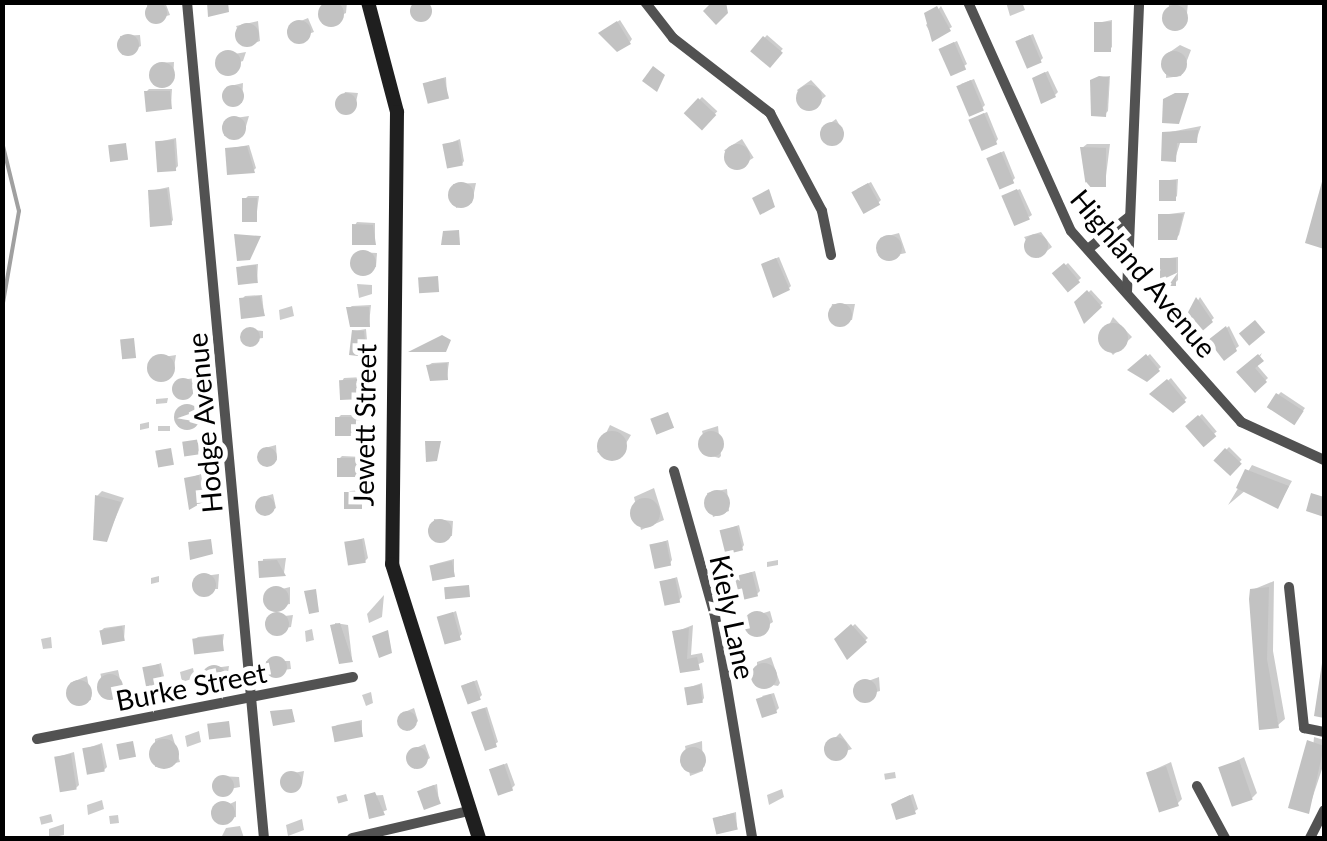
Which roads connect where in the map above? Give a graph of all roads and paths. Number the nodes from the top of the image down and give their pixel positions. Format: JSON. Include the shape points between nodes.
{"nodes":[{"id":1,"x":188,"y":2,"type":"edge"},
{"id":2,"x":368,"y":2,"type":"edge"},
{"id":3,"x":645,"y":2,"type":"edge"},
{"id":4,"x":968,"y":2,"type":"edge"},
{"id":5,"x":1139,"y":2,"type":"edge"},
{"id":6,"x":1129,"y":217,"type":"junction"},
{"id":7,"x":1088,"y":250,"type":"junction"},
{"id":8,"x":831,"y":255,"type":"dead end"},
{"id":9,"x":1127,"y":292,"type":"junction"},
{"id":10,"x":1324,"y":460,"type":"edge"},
{"id":11,"x":674,"y":470,"type":"dead end"},
{"id":12,"x":1289,"y":587,"type":"dead end"},
{"id":13,"x":353,"y":677,"type":"dead end"},
{"id":14,"x":252,"y":698,"type":"junction"},
{"id":15,"x":1324,"y":732,"type":"edge"},
{"id":16,"x":37,"y":739,"type":"dead end"},
{"id":17,"x":1197,"y":786,"type":"dead end"},
{"id":18,"x":1324,"y":810,"type":"edge"},
{"id":19,"x":468,"y":811,"type":"junction"},
{"id":20,"x":264,"y":838,"type":"edge"},
{"id":21,"x":352,"y":838,"type":"edge"},
{"id":22,"x":479,"y":838,"type":"edge"},
{"id":23,"x":752,"y":838,"type":"edge"},
{"id":24,"x":1225,"y":838,"type":"edge"},
{"id":25,"x":1310,"y":838,"type":"edge"}],
"edges":[{"from":1,"to":14,"type":"street","name":"Hodge Avenue"},
{"from":2,"to":19,"type":"street","name":"Jewett Street","via":[[396,112],[387,526],[401,603]]},
{"from":3,"to":8,"type":"street","via":[[673,38],[770,113],[822,211]]},
{"from":4,"to":7,"type":"street","name":"Highland Avenue","via":[[1050,197]]},
{"from":5,"to":6,"type":"street"},
{"from":6,"to":7,"type":"street"},
{"from":6,"to":9,"type":"street"},
{"from":7,"to":9,"type":"street","name":"Highland Avenue"},
{"from":9,"to":10,"type":"street","name":"Highland Avenue","via":[[1242,422]]},
{"from":11,"to":23,"type":"street","name":"Kiely Lane","via":[[715,616]]},
{"from":12,"to":15,"type":"street","via":[[1304,728]]},
{"from":13,"to":14,"type":"street","name":"Burke Street"},
{"from":14,"to":16,"type":"street","name":"Burke Street"},
{"from":14,"to":20,"type":"street","name":"Hodge Avenue"},
{"from":17,"to":24,"type":"street"},
{"from":18,"to":25,"type":"street"},
{"from":19,"to":21,"type":"street"},
{"from":19,"to":22,"type":"street","name":"Jewett Street"}]}
